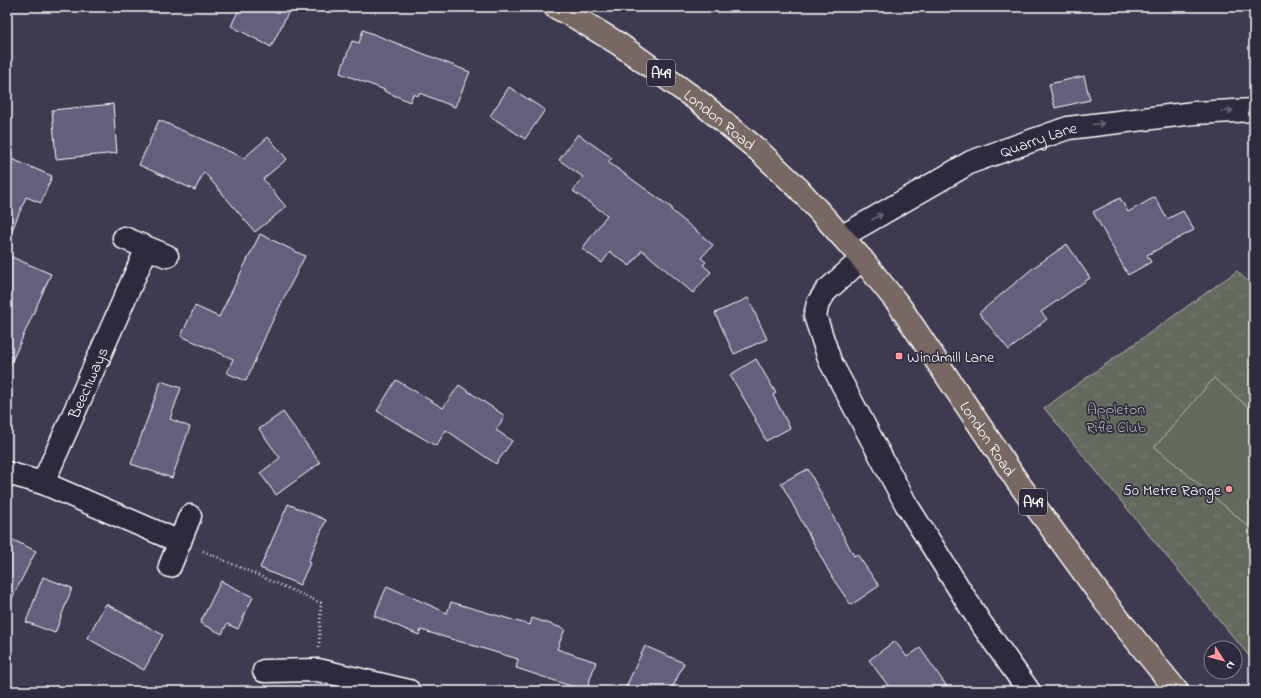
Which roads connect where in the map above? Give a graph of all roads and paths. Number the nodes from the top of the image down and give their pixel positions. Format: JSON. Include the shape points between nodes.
{"nodes":[{"id":1,"x":555,"y":7,"type":"edge"},
{"id":2,"x":1254,"y":110,"type":"edge"},
{"id":3,"x":843,"y":236,"type":"junction"},
{"id":4,"x":124,"y":238,"type":"dead end"},
{"id":5,"x":146,"y":248,"type":"junction"},
{"id":6,"x":167,"y":256,"type":"dead end"},
{"id":7,"x":862,"y":259,"type":"junction"},
{"id":8,"x":7,"y":473,"type":"edge"},
{"id":9,"x":43,"y":483,"type":"junction"},
{"id":10,"x":190,"y":516,"type":"dead end"},
{"id":11,"x":180,"y":542,"type":"junction"},
{"id":12,"x":170,"y":566,"type":"dead end"},
{"id":13,"x":318,"y":670,"type":"junction"},
{"id":14,"x":264,"y":671,"type":"dead end"},
{"id":15,"x":409,"y":691,"type":"edge"},
{"id":16,"x":1029,"y":691,"type":"edge"},
{"id":17,"x":1178,"y":691,"type":"edge"}],
"edges":[{"from":1,"to":3,"type":"highway","name":"London Road","number":"A49","via":[[619,44],[701,103],[758,150]]},
{"from":3,"to":2,"type":"street","name":"Quarry Lane","one_way":true,"via":[[971,162],[1068,128],[1194,113]]},
{"from":3,"to":7,"type":"highway","name":"London Road","number":"A49"},
{"from":4,"to":5,"type":"street"},
{"from":5,"to":6,"type":"street"},
{"from":5,"to":9,"type":"street","name":"Beechways"},
{"from":7,"to":16,"type":"street","via":[[826,291],[818,303],[815,316],[830,361],[906,504],[980,622]]},
{"from":7,"to":17,"type":"highway","name":"London Road","number":"A49","via":[[899,305],[1018,481],[1105,602]]},
{"from":8,"to":9,"type":"street"},
{"from":9,"to":11,"type":"street"},
{"from":10,"to":11,"type":"street"},
{"from":11,"to":12,"type":"street"},
{"from":11,"to":13,"type":"path","via":[[321,603]]},
{"from":13,"to":14,"type":"street"},
{"from":13,"to":15,"type":"street"}]}
